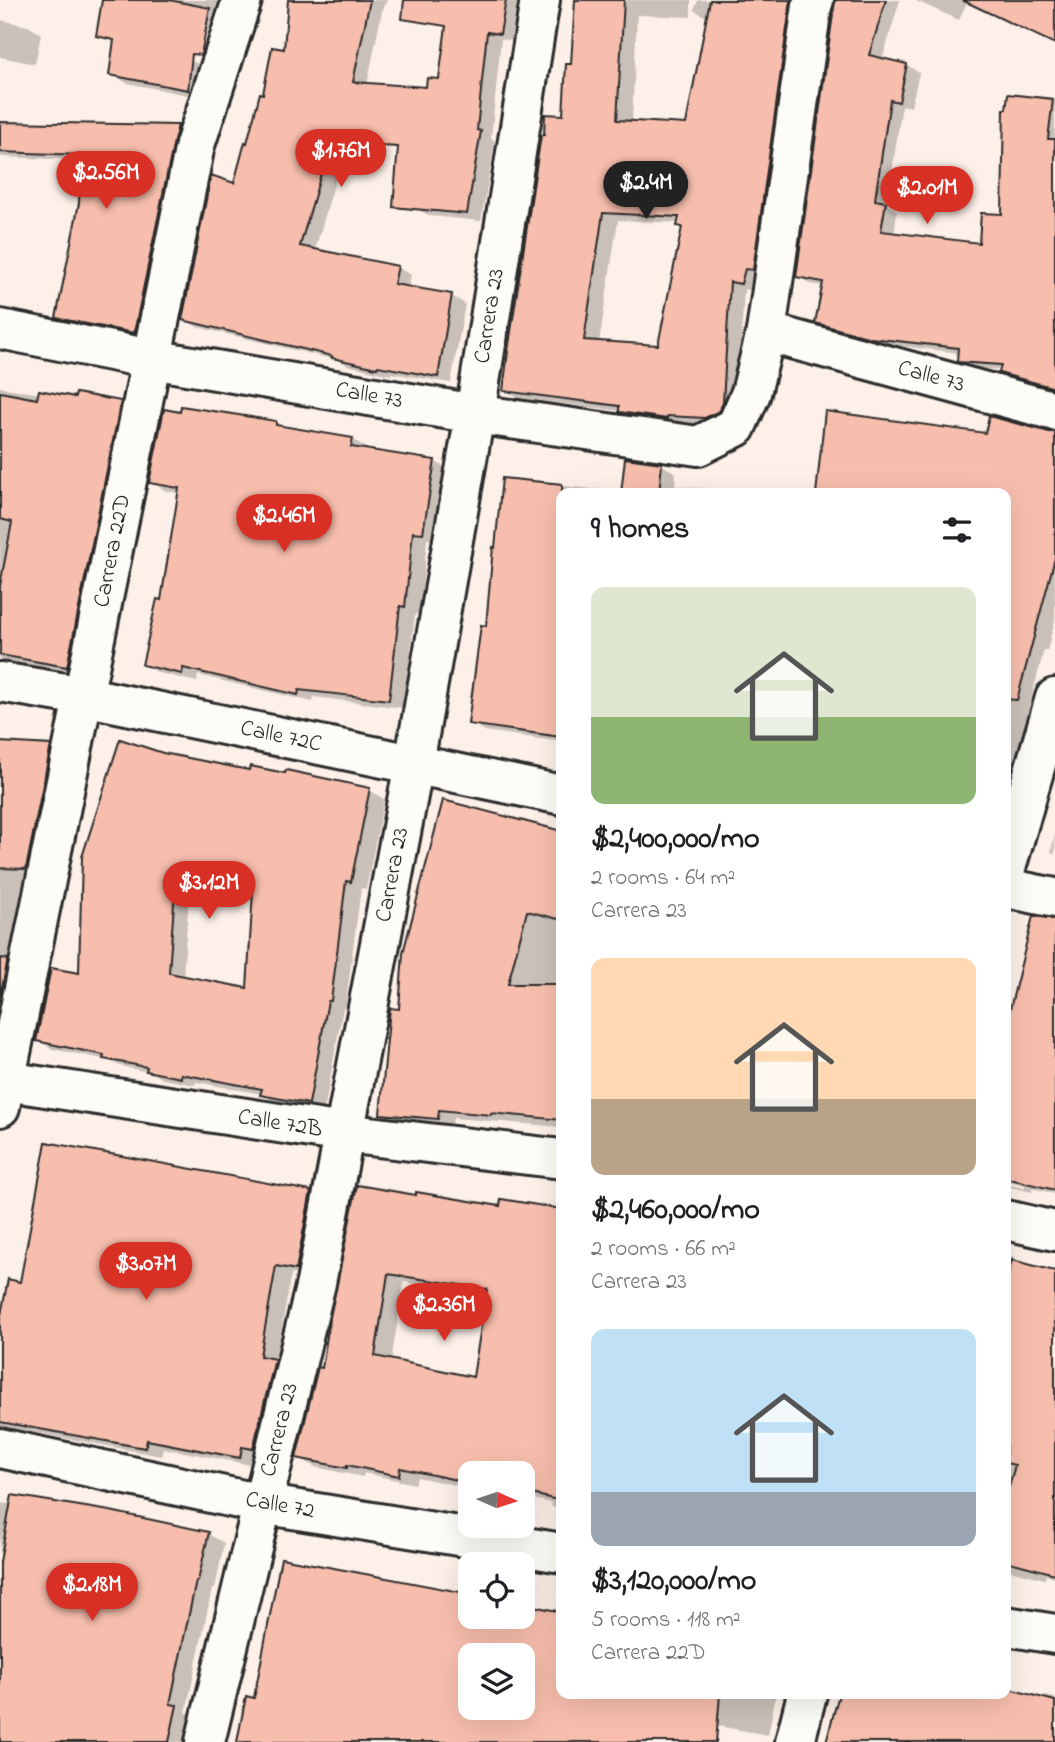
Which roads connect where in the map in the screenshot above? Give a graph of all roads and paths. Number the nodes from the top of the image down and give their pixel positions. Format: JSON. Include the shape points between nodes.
{"nodes":[{"id":1,"x":242,"y":0,"type":"edge"},
{"id":2,"x":540,"y":0,"type":"edge"},
{"id":3,"x":814,"y":0,"type":"edge"},
{"id":4,"x":0,"y":329,"type":"edge"},
{"id":5,"x":766,"y":332,"type":"junction"},
{"id":6,"x":151,"y":359,"type":"junction"},
{"id":7,"x":1055,"y":411,"type":"edge"},
{"id":8,"x":475,"y":414,"type":"junction"},
{"id":9,"x":0,"y":682,"type":"edge"},
{"id":10,"x":83,"y":696,"type":"junction"},
{"id":11,"x":1055,"y":698,"type":"edge"},
{"id":12,"x":414,"y":764,"type":"junction"},
{"id":13,"x":556,"y":794,"type":"edge"},
{"id":14,"x":1011,"y":851,"type":"edge"},
{"id":15,"x":1011,"y":889,"type":"edge"},
{"id":16,"x":1055,"y":898,"type":"edge"},
{"id":17,"x":2,"y":1089,"type":"edge"},
{"id":18,"x":344,"y":1133,"type":"junction"},
{"id":19,"x":556,"y":1158,"type":"edge"},
{"id":20,"x":1011,"y":1221,"type":"edge"},
{"id":21,"x":1055,"y":1231,"type":"edge"},
{"id":22,"x":0,"y":1448,"type":"edge"},
{"id":23,"x":262,"y":1504,"type":"junction"},
{"id":24,"x":556,"y":1551,"type":"edge"},
{"id":25,"x":1011,"y":1627,"type":"edge"},
{"id":26,"x":1055,"y":1634,"type":"edge"},
{"id":27,"x":806,"y":1699,"type":"edge"},
{"id":28,"x":205,"y":1742,"type":"edge"},
{"id":29,"x":795,"y":1742,"type":"edge"}],
"edges":[{"from":1,"to":6,"type":"street","name":"Carrera 22D","via":[[195,145]]},
{"from":2,"to":8,"type":"street","name":"Carrera 23"},
{"from":3,"to":5,"type":"street"},
{"from":4,"to":6,"type":"street","name":"Calle 73"},
{"from":5,"to":7,"type":"street","name":"Calle 73"},
{"from":5,"to":8,"type":"street","name":"Calle 73","via":[[751,393],[736,427],[698,446]]},
{"from":6,"to":8,"type":"street","name":"Calle 73"},
{"from":6,"to":10,"type":"street","name":"Carrera 22D"},
{"from":8,"to":12,"type":"street","name":"Carrera 23"},
{"from":9,"to":10,"type":"street","name":"Calle 72C"},
{"from":10,"to":12,"type":"street","name":"Calle 72C"},
{"from":10,"to":17,"type":"street","name":"Carrera 22D"},
{"from":11,"to":14,"type":"street"},
{"from":12,"to":13,"type":"street","name":"Calle 72C"},
{"from":12,"to":18,"type":"street","name":"Carrera 23"},
{"from":15,"to":16,"type":"street"},
{"from":17,"to":18,"type":"street","name":"Calle 72B"},
{"from":18,"to":19,"type":"street","name":"Calle 72B"},
{"from":18,"to":23,"type":"street","name":"Carrera 23","via":[[316,1283]]},
{"from":20,"to":21,"type":"street"},
{"from":22,"to":23,"type":"street","name":"Calle 72"},
{"from":23,"to":24,"type":"street","name":"Calle 72"},
{"from":23,"to":28,"type":"street","name":"Carrera 23"},
{"from":25,"to":26,"type":"street"},
{"from":27,"to":29,"type":"street"}]}
